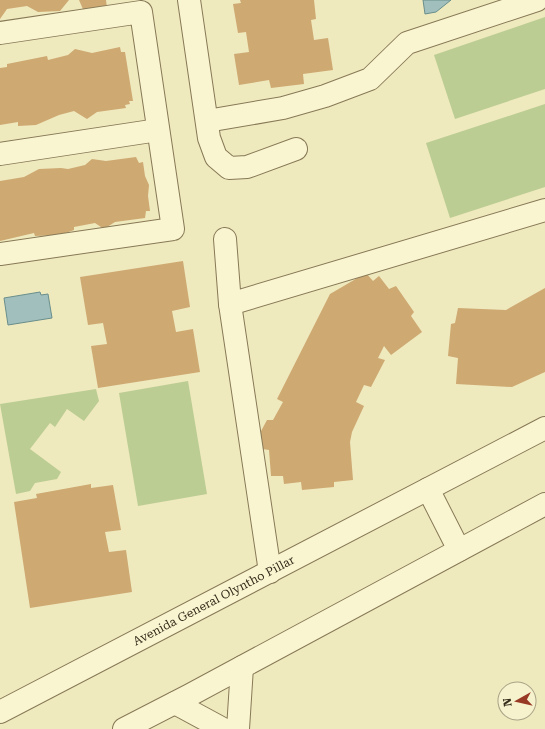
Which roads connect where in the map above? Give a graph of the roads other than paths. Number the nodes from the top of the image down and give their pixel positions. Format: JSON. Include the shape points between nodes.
{"nodes":[{"id":1,"x":189,"y":0,"type":"edge"},
{"id":2,"x":537,"y":0,"type":"edge"},
{"id":3,"x":0,"y":33,"type":"edge"},
{"id":4,"x":207,"y":121,"type":"junction"},
{"id":5,"x":158,"y":130,"type":"junction"},
{"id":6,"x":296,"y":149,"type":"dead end"},
{"id":7,"x":0,"y":154,"type":"edge"},
{"id":8,"x":545,"y":210,"type":"edge"},
{"id":9,"x":225,"y":239,"type":"dead end"},
{"id":10,"x":0,"y":254,"type":"edge"},
{"id":11,"x":230,"y":304,"type":"junction"},
{"id":12,"x":545,"y":428,"type":"edge"},
{"id":13,"x":428,"y":490,"type":"junction"},
{"id":14,"x":545,"y":504,"type":"edge"},
{"id":15,"x":459,"y":550,"type":"junction"},
{"id":16,"x":270,"y":572,"type":"junction"},
{"id":17,"x":242,"y":667,"type":"junction"},
{"id":18,"x":175,"y":703,"type":"junction"},
{"id":19,"x":0,"y":712,"type":"edge"},
{"id":20,"x":124,"y":729,"type":"edge"},
{"id":21,"x":223,"y":729,"type":"edge"},
{"id":22,"x":238,"y":729,"type":"edge"}],
"edges":[{"from":1,"to":4,"type":"street"},
{"from":2,"to":4,"type":"street","via":[[407,43],[370,79],[325,96],[283,108]]},
{"from":3,"to":5,"type":"street","via":[[141,12]]},
{"from":4,"to":6,"type":"street","via":[[209,138],[216,157],[229,168],[247,167]]},
{"from":5,"to":7,"type":"street"},
{"from":5,"to":10,"type":"street","via":[[173,229]]},
{"from":8,"to":11,"type":"street"},
{"from":9,"to":11,"type":"street"},
{"from":11,"to":16,"type":"street"},
{"from":12,"to":13,"type":"street","name":"Avenida General Olyntho Pillar"},
{"from":13,"to":15,"type":"street"},
{"from":13,"to":16,"type":"street","name":"Avenida General Olyntho Pillar"},
{"from":14,"to":15,"type":"street"},
{"from":15,"to":17,"type":"street"},
{"from":16,"to":19,"type":"street","name":"Avenida General Olyntho Pillar"},
{"from":17,"to":18,"type":"street"},
{"from":17,"to":22,"type":"street"},
{"from":18,"to":20,"type":"street"},
{"from":18,"to":21,"type":"street"}]}
